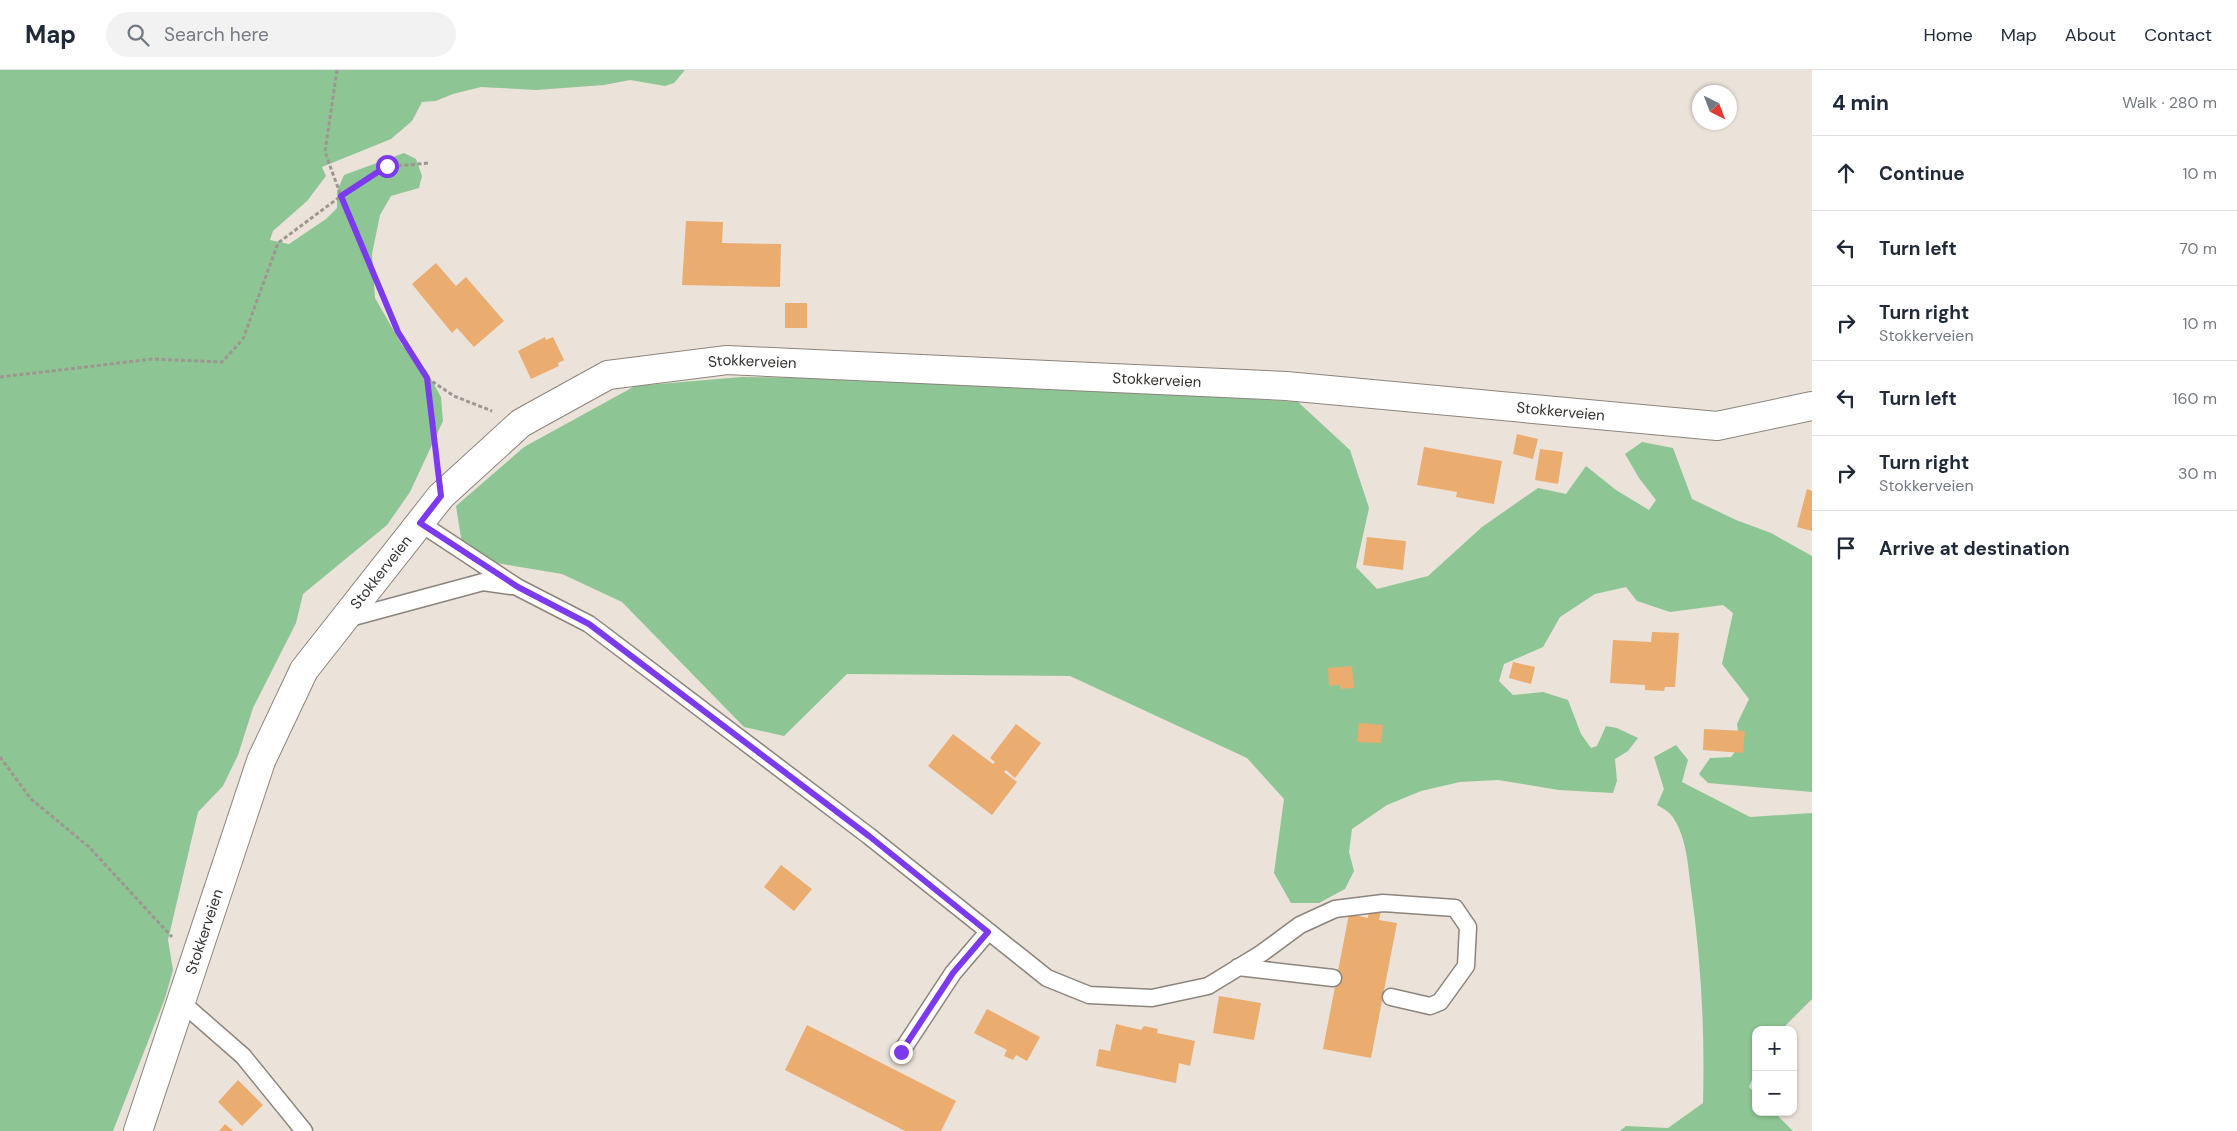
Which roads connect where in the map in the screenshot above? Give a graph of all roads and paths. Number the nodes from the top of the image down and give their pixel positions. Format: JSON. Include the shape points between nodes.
{"nodes":[{"id":1,"x":337,"y":70,"type":"edge"},
{"id":2,"x":429,"y":163,"type":"dead end"},
{"id":3,"x":341,"y":196,"type":"junction"},
{"id":4,"x":0,"y":377,"type":"edge"},
{"id":5,"x":427,"y":378,"type":"junction"},
{"id":6,"x":1812,"y":406,"type":"edge"},
{"id":7,"x":521,"y":422,"type":"junction"},
{"id":8,"x":441,"y":496,"type":"junction"},
{"id":9,"x":420,"y":523,"type":"junction"},
{"id":10,"x":518,"y":587,"type":"junction"},
{"id":11,"x":344,"y":620,"type":"junction"},
{"id":12,"x":0,"y":757,"type":"edge"},
{"id":13,"x":988,"y":932,"type":"junction"},
{"id":14,"x":193,"y":961,"type":"junction"},
{"id":15,"x":1238,"y":967,"type":"junction"},
{"id":16,"x":1332,"y":978,"type":"dead end"},
{"id":17,"x":1391,"y":997,"type":"dead end"},
{"id":18,"x":180,"y":1001,"type":"junction"},
{"id":19,"x":901,"y":1052,"type":"dead end"},
{"id":20,"x":138,"y":1131,"type":"edge"},
{"id":21,"x":304,"y":1131,"type":"edge"}],
"edges":[{"from":1,"to":3,"type":"path","via":[[325,152]]},
{"from":2,"to":3,"type":"path","via":[[387,166]]},
{"from":3,"to":4,"type":"path","via":[[278,243],[243,339],[222,362],[153,359]]},
{"from":3,"to":5,"type":"path","via":[[398,332]]},
{"from":5,"to":7,"type":"path","via":[[454,396]]},
{"from":5,"to":8,"type":"path"},
{"from":6,"to":7,"type":"street","name":"Stokkerveien","via":[[1717,426],[1286,386],[727,360],[608,375]]},
{"from":7,"to":8,"type":"street","name":"Stokkerveien"},
{"from":8,"to":9,"type":"street","name":"Stokkerveien"},
{"from":9,"to":10,"type":"lane"},
{"from":9,"to":11,"type":"street","name":"Stokkerveien"},
{"from":10,"to":11,"type":"lane","via":[[483,582]]},
{"from":10,"to":13,"type":"lane","via":[[589,624],[869,836]]},
{"from":11,"to":14,"type":"street","name":"Stokkerveien","via":[[304,670],[261,761]]},
{"from":12,"to":14,"type":"path","via":[[32,799],[89,847]]},
{"from":13,"to":15,"type":"lane","via":[[1047,978],[1089,995],[1152,998],[1208,986]]},
{"from":13,"to":19,"type":"lane","via":[[953,973]]},
{"from":14,"to":18,"type":"street","name":"Stokkerveien"},
{"from":15,"to":16,"type":"lane"},
{"from":15,"to":17,"type":"lane","via":[[1300,925],[1336,909],[1383,904],[1454,908],[1468,927],[1466,966],[1440,1002],[1430,1006]]},
{"from":18,"to":20,"type":"street","name":"Stokkerveien"},
{"from":18,"to":21,"type":"lane","via":[[242,1056]]}]}
